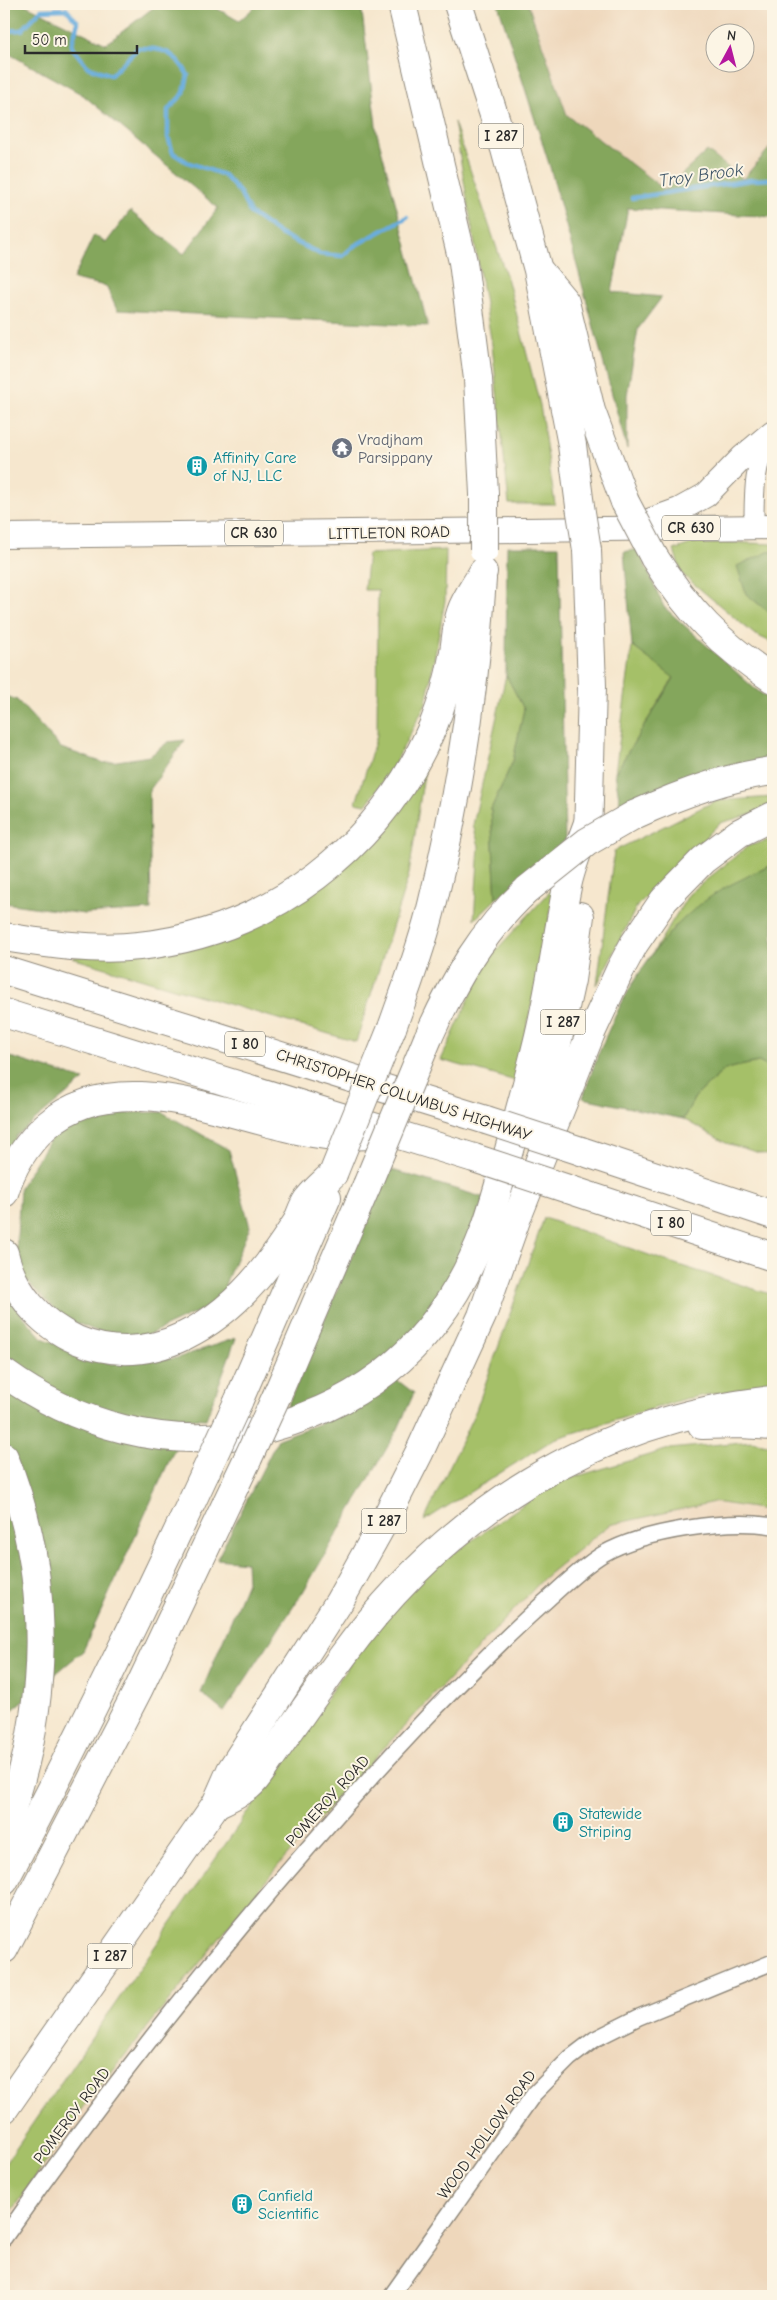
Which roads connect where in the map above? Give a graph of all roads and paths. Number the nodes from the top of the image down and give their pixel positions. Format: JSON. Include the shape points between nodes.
{"nodes":[{"id":1,"x":402,"y":4,"type":"edge"},
{"id":2,"x":458,"y":4,"type":"edge"},
{"id":3,"x":538,"y":270,"type":"junction"},
{"id":4,"x":773,"y":432,"type":"edge"},
{"id":5,"x":626,"y":515,"type":"junction"},
{"id":6,"x":764,"y":527,"type":"edge"},
{"id":7,"x":4,"y":536,"type":"edge"},
{"id":8,"x":483,"y":561,"type":"junction"},
{"id":9,"x":706,"y":627,"type":"junction"},
{"id":10,"x":773,"y":669,"type":"edge"},
{"id":11,"x":773,"y":679,"type":"edge"},
{"id":12,"x":773,"y":771,"type":"edge"},
{"id":13,"x":773,"y":816,"type":"edge"},
{"id":14,"x":589,"y":820,"type":"junction"},
{"id":15,"x":4,"y":937,"type":"edge"},
{"id":16,"x":4,"y":970,"type":"edge"},
{"id":17,"x":4,"y":1013,"type":"edge"},
{"id":18,"x":401,"y":1135,"type":"junction"},
{"id":19,"x":333,"y":1174,"type":"junction"},
{"id":20,"x":4,"y":1193,"type":"edge"},
{"id":21,"x":773,"y":1195,"type":"edge"},
{"id":22,"x":728,"y":1200,"type":"junction"},
{"id":23,"x":773,"y":1215,"type":"edge"},
{"id":24,"x":516,"y":1220,"type":"junction"},
{"id":25,"x":4,"y":1253,"type":"edge"},
{"id":26,"x":773,"y":1257,"type":"edge"},
{"id":27,"x":4,"y":1373,"type":"edge"},
{"id":28,"x":773,"y":1400,"type":"edge"},
{"id":29,"x":650,"y":1426,"type":"junction"},
{"id":30,"x":773,"y":1426,"type":"edge"},
{"id":31,"x":4,"y":1457,"type":"edge"},
{"id":32,"x":773,"y":1526,"type":"edge"},
{"id":33,"x":216,"y":1804,"type":"junction"},
{"id":34,"x":4,"y":1830,"type":"edge"},
{"id":35,"x":4,"y":1881,"type":"edge"},
{"id":36,"x":4,"y":1949,"type":"edge"},
{"id":37,"x":773,"y":1962,"type":"edge"},
{"id":38,"x":4,"y":2109,"type":"edge"},
{"id":39,"x":4,"y":2238,"type":"edge"},
{"id":40,"x":391,"y":2296,"type":"edge"}],
"edges":[{"from":1,"to":8,"type":"highway","bridge":true,"via":[[463,262],[478,379],[484,494]]},
{"from":2,"to":3,"type":"highway","number":"I 287","via":[[505,149]]},
{"from":3,"to":5,"type":"highway","via":[[564,302],[591,411]]},
{"from":3,"to":14,"type":"highway","number":"I 287","bridge":true,"via":[[572,445],[586,550],[592,686]]},
{"from":4,"to":5,"type":"main road","via":[[716,486],[679,510]]},
{"from":4,"to":6,"type":"street","via":[[762,452],[755,479]]},
{"from":5,"to":6,"type":"main road","name":"LITTLETON ROAD","number":"CR 630"},
{"from":5,"to":7,"type":"main road","name":"LITTLETON ROAD","number":"CR 630"},
{"from":5,"to":9,"type":"highway","bridge":true,"via":[[669,582]]},
{"from":8,"to":15,"type":"highway","via":[[461,612],[442,703],[418,758],[388,807],[328,869],[265,909],[210,932],[176,941],[102,947]]},
{"from":8,"to":19,"type":"highway","bridge":true,"via":[[477,655],[462,767],[432,907],[392,1028]]},
{"from":9,"to":10,"type":"highway"},
{"from":9,"to":11,"type":"highway","via":[[752,666]]},
{"from":12,"to":36,"type":"highway","bridge":true,"via":[[714,784],[634,815],[580,847],[528,888],[481,940],[454,984],[428,1038],[248,1458],[139,1688]]},
{"from":13,"to":24,"type":"highway","via":[[739,833],[703,860],[664,900],[639,936],[597,1018]]},
{"from":14,"to":24,"type":"highway","number":"I 287","via":[[571,980]]},
{"from":14,"to":27,"type":"highway","via":[[569,880],[525,1093],[483,1234],[444,1308],[392,1368],[346,1400],[299,1420],[245,1434],[189,1437],[132,1431],[74,1414],[48,1402]]},
{"from":16,"to":22,"type":"highway","name":"CHRISTOPHER COLUMBUS HIGHWAY","number":"I 80","bridge":true,"via":[[581,1150]]},
{"from":17,"to":18,"type":"highway","number":"I 80"},
{"from":18,"to":20,"type":"highway","via":[[336,1136],[176,1102],[139,1096],[103,1098],[70,1110],[32,1139],[18,1158]]},
{"from":18,"to":26,"type":"highway","number":"I 80","bridge":true},
{"from":19,"to":25,"type":"highway","via":[[307,1199],[284,1242],[250,1286],[198,1330],[157,1347],[111,1349],[65,1335],[30,1306],[7,1266]]},
{"from":19,"to":35,"type":"highway","bridge":true,"via":[[326,1203],[141,1612]]},
{"from":21,"to":22,"type":"highway","via":[[764,1193]]},
{"from":22,"to":23,"type":"highway","name":"CHRISTOPHER COLUMBUS HIGHWAY","number":"I 80"},
{"from":24,"to":33,"type":"highway","number":"I 287","via":[[482,1316],[387,1516],[339,1602],[231,1770]]},
{"from":28,"to":29,"type":"highway","via":[[711,1410]]},
{"from":29,"to":30,"type":"highway"},
{"from":29,"to":33,"type":"highway","via":[[578,1454],[529,1481],[455,1534],[418,1568],[368,1623],[251,1785]]},
{"from":31,"to":34,"type":"highway","via":[[18,1495],[32,1554],[40,1644],[32,1733]]},
{"from":32,"to":39,"type":"street","name":"POMEROY ROAD","via":[[738,1523],[640,1538],[602,1555],[534,1611],[457,1687],[305,1849],[159,2026]]},
{"from":33,"to":38,"type":"highway","number":"I 287"},
{"from":37,"to":40,"type":"street","name":"WOOD HOLLOW ROAD","via":[[639,2016],[595,2039],[570,2058],[534,2094]]}]}
